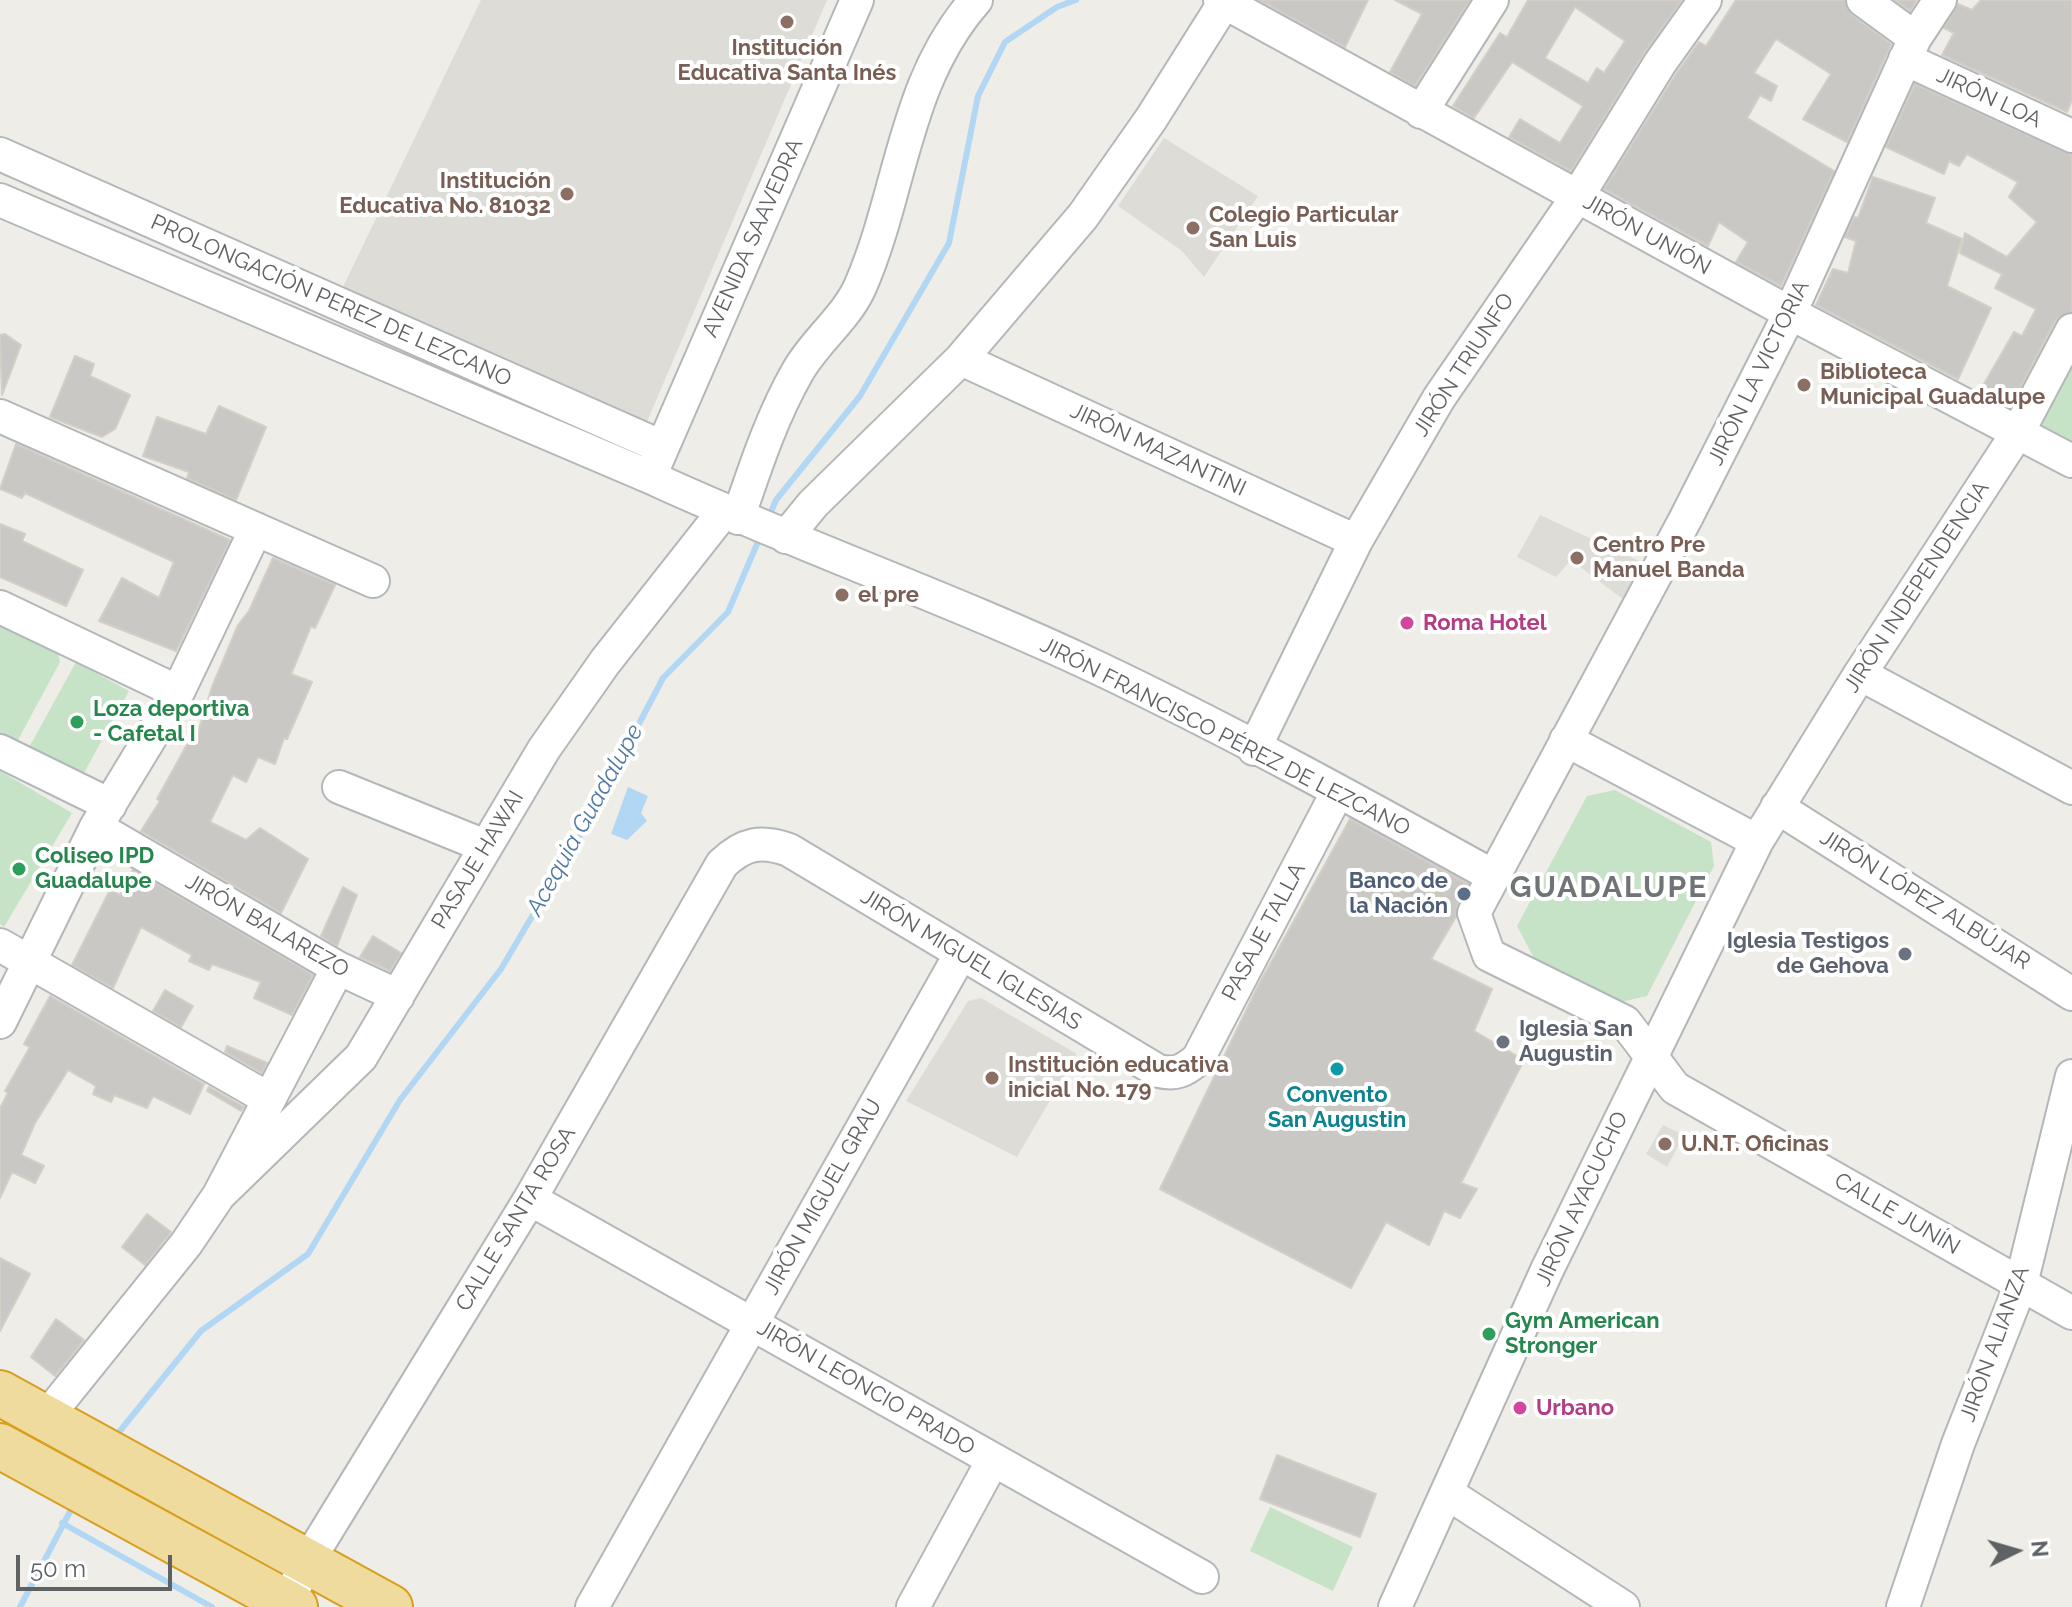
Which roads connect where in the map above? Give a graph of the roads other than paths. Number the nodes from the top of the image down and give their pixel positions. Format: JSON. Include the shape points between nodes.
{"nodes":[{"id":1,"x":857,"y":0,"type":"edge"},
{"id":2,"x":976,"y":0,"type":"edge"},
{"id":3,"x":1492,"y":0,"type":"edge"},
{"id":4,"x":1705,"y":0,"type":"edge"},
{"id":5,"x":1863,"y":0,"type":"edge"},
{"id":6,"x":1940,"y":0,"type":"edge"},
{"id":7,"x":1223,"y":1,"type":"edge"},
{"id":8,"x":1910,"y":49,"type":"junction"},
{"id":9,"x":1421,"y":112,"type":"junction"},
{"id":10,"x":2072,"y":136,"type":"edge"},
{"id":11,"x":0,"y":154,"type":"edge"},
{"id":12,"x":1577,"y":197,"type":"junction"},
{"id":13,"x":0,"y":200,"type":"edge"},
{"id":14,"x":1790,"y":313,"type":"junction"},
{"id":15,"x":2072,"y":330,"type":"edge"},
{"id":16,"x":961,"y":359,"type":"junction"},
{"id":17,"x":0,"y":416,"type":"edge"},
{"id":18,"x":2018,"y":432,"type":"junction"},
{"id":19,"x":662,"y":447,"type":"junction"},
{"id":20,"x":2072,"y":461,"type":"edge"},
{"id":21,"x":650,"y":477,"type":"junction"},
{"id":22,"x":757,"y":525,"type":"junction"},
{"id":23,"x":256,"y":529,"type":"junction"},
{"id":24,"x":1356,"y":541,"type":"junction"},
{"id":25,"x":373,"y":581,"type":"dead end"},
{"id":26,"x":0,"y":607,"type":"edge"},
{"id":27,"x":1860,"y":674,"type":"junction"},
{"id":28,"x":178,"y":692,"type":"junction"},
{"id":29,"x":1566,"y":740,"type":"junction"},
{"id":30,"x":1254,"y":749,"type":"junction"},
{"id":31,"x":0,"y":751,"type":"edge"},
{"id":32,"x":339,"y":787,"type":"dead end"},
{"id":33,"x":2072,"y":788,"type":"edge"},
{"id":34,"x":1338,"y":791,"type":"junction"},
{"id":35,"x":1777,"y":807,"type":"junction"},
{"id":36,"x":103,"y":816,"type":"junction"},
{"id":37,"x":1757,"y":841,"type":"junction"},
{"id":38,"x":756,"y":843,"type":"joint"},
{"id":39,"x":485,"y":846,"type":"junction"},
{"id":40,"x":1493,"y":876,"type":"junction"},
{"id":41,"x":0,"y":945,"type":"edge"},
{"id":42,"x":960,"y":955,"type":"junction"},
{"id":43,"x":29,"y":963,"type":"junction"},
{"id":44,"x":338,"y":968,"type":"junction"},
{"id":45,"x":2072,"y":994,"type":"edge"},
{"id":46,"x":398,"y":996,"type":"junction"},
{"id":47,"x":0,"y":1022,"type":"edge"},
{"id":48,"x":1650,"y":1054,"type":"junction"},
{"id":49,"x":1186,"y":1070,"type":"joint"},
{"id":50,"x":2072,"y":1076,"type":"edge"},
{"id":51,"x":269,"y":1099,"type":"junction"},
{"id":52,"x":219,"y":1195,"type":"junction"},
{"id":53,"x":530,"y":1199,"type":"junction"},
{"id":54,"x":2021,"y":1284,"type":"junction"},
{"id":55,"x":2072,"y":1313,"type":"edge"},
{"id":56,"x":752,"y":1323,"type":"junction"},
{"id":57,"x":0,"y":1393,"type":"edge"},
{"id":58,"x":77,"y":1435,"type":"junction"},
{"id":59,"x":0,"y":1446,"type":"edge"},
{"id":60,"x":993,"y":1460,"type":"junction"},
{"id":61,"x":1447,"y":1493,"type":"junction"},
{"id":62,"x":308,"y":1561,"type":"junction"},
{"id":63,"x":1202,"y":1577,"type":"dead end"},
{"id":64,"x":289,"y":1605,"type":"edge"},
{"id":65,"x":390,"y":1607,"type":"edge"},
{"id":66,"x":592,"y":1607,"type":"edge"},
{"id":67,"x":913,"y":1607,"type":"edge"},
{"id":68,"x":1395,"y":1607,"type":"edge"},
{"id":69,"x":1623,"y":1607,"type":"edge"},
{"id":70,"x":1903,"y":1607,"type":"edge"}],
"edges":[{"from":1,"to":19,"type":"street","name":"AVENIDA SAAVEDRA"},
{"from":2,"to":22,"type":"street","via":[[946,39],[907,126],[888,205],[859,289],[799,370],[761,450]]},
{"from":3,"to":9,"type":"street"},
{"from":4,"to":12,"type":"street","name":"JIRÓN TRIUNFO"},
{"from":5,"to":8,"type":"street","name":"JIRÓN LOA"},
{"from":6,"to":8,"type":"street","name":"JIRÓN LA VICTORIA"},
{"from":7,"to":9,"type":"street","name":"JIRÓN UNIÓN"},
{"from":7,"to":16,"type":"street","name":"PASAJE HAWAI","via":[[1151,119],[1083,216]]},
{"from":8,"to":10,"type":"street","name":"JIRÓN LOA"},
{"from":8,"to":14,"type":"street","name":"JIRÓN LA VICTORIA"},
{"from":9,"to":12,"type":"street","name":"JIRÓN UNIÓN"},
{"from":11,"to":19,"type":"street","name":"PROLONGACIÓN PEREZ DE LEZCANO"},
{"from":12,"to":14,"type":"street","name":"JIRÓN UNIÓN"},
{"from":12,"to":24,"type":"street","name":"JIRÓN TRIUNFO","via":[[1439,398]]},
{"from":13,"to":21,"type":"street","name":"PROLONGACIÓN PEREZ DE LEZCANO"},
{"from":14,"to":18,"type":"street","name":"JIRÓN UNIÓN"},
{"from":14,"to":29,"type":"street","name":"JIRÓN LA VICTORIA"},
{"from":15,"to":18,"type":"street","name":"JIRÓN INDEPENDENCIA"},
{"from":16,"to":22,"type":"street","name":"PASAJE HAWAI","via":[[813,504]]},
{"from":16,"to":24,"type":"street","name":"JIRÓN MAZANTINI"},
{"from":17,"to":23,"type":"street"},
{"from":18,"to":20,"type":"street","name":"JIRÓN UNIÓN"},
{"from":18,"to":27,"type":"street","name":"JIRÓN INDEPENDENCIA"},
{"from":19,"to":21,"type":"street","name":"AVENIDA SAAVEDRA"},
{"from":21,"to":22,"type":"street","name":"PROLONGACIÓN PEREZ DE LEZCANO"},
{"from":22,"to":30,"type":"street","name":"JIRÓN FRANCISCO PÉREZ DE LEZCANO","via":[[1096,667]]},
{"from":22,"to":39,"type":"street","name":"PASAJE HAWAI","via":[[605,662]]},
{"from":23,"to":25,"type":"street"},
{"from":23,"to":28,"type":"street"},
{"from":24,"to":30,"type":"street","name":"JIRÓN TRIUNFO"},
{"from":26,"to":28,"type":"street"},
{"from":27,"to":33,"type":"street"},
{"from":27,"to":35,"type":"street","name":"JIRÓN INDEPENDENCIA"},
{"from":28,"to":36,"type":"street"},
{"from":29,"to":37,"type":"street"},
{"from":29,"to":40,"type":"street","name":"JIRÓN LA VICTORIA"},
{"from":30,"to":34,"type":"street","name":"JIRÓN FRANCISCO PÉREZ DE LEZCANO"},
{"from":31,"to":36,"type":"street","name":"JIRÓN BALAREZO"},
{"from":32,"to":39,"type":"street"},
{"from":34,"to":40,"type":"street","name":"JIRÓN FRANCISCO PÉREZ DE LEZCANO"},
{"from":34,"to":49,"type":"street","name":"PASAJE TALLA","via":[[1198,1059]]},
{"from":35,"to":37,"type":"street","name":"JIRÓN INDEPENDENCIA"},
{"from":35,"to":45,"type":"street","name":"JIRÓN LÓPEZ ALBÚJAR"},
{"from":36,"to":43,"type":"street"},
{"from":36,"to":44,"type":"street","name":"JIRÓN BALAREZO"},
{"from":37,"to":48,"type":"street","name":"JIRÓN AYACUCHO"},
{"from":38,"to":42,"type":"street","name":"JIRÓN MIGUEL IGLESIAS","via":[[789,850]]},
{"from":38,"to":53,"type":"street","name":"CALLE SANTA ROSA","via":[[738,849],[722,864]]},
{"from":39,"to":46,"type":"street","name":"PASAJE HAWAI"},
{"from":40,"to":48,"type":"street","name":"CALLE JUNÍN","via":[[1474,913],[1489,955],[1625,1022]]},
{"from":41,"to":43,"type":"street"},
{"from":42,"to":49,"type":"street","name":"JIRÓN MIGUEL IGLESIAS","via":[[1158,1071]]},
{"from":42,"to":56,"type":"street","name":"JIRÓN MIGUEL GRAU"},
{"from":43,"to":47,"type":"street"},
{"from":43,"to":51,"type":"street"},
{"from":44,"to":46,"type":"street","name":"JIRÓN BALAREZO"},
{"from":44,"to":51,"type":"street"},
{"from":46,"to":52,"type":"street","name":"PASAJE HAWAI","via":[[361,1057]]},
{"from":48,"to":54,"type":"street","name":"CALLE JUNÍN","via":[[1675,1088]]},
{"from":48,"to":61,"type":"street","name":"JIRÓN AYACUCHO"},
{"from":50,"to":54,"type":"street","name":"JIRÓN ALIANZA"},
{"from":51,"to":52,"type":"street"},
{"from":52,"to":58,"type":"street"},
{"from":53,"to":56,"type":"street","name":"JIRÓN LEONCIO PRADO"},
{"from":53,"to":62,"type":"street","name":"CALLE SANTA ROSA"},
{"from":54,"to":55,"type":"street","name":"CALLE JUNÍN"},
{"from":54,"to":70,"type":"street","name":"JIRÓN ALIANZA","via":[[1958,1444]]},
{"from":56,"to":60,"type":"street","name":"JIRÓN LEONCIO PRADO"},
{"from":56,"to":66,"type":"street","name":"JIRÓN MIGUEL GRAU"},
{"from":57,"to":58,"type":"highway"},
{"from":58,"to":62,"type":"highway"},
{"from":59,"to":64,"type":"highway"},
{"from":60,"to":63,"type":"street","name":"JIRÓN LEONCIO PRADO"},
{"from":60,"to":67,"type":"street"},
{"from":61,"to":68,"type":"street","name":"JIRÓN AYACUCHO"},
{"from":61,"to":69,"type":"street"},
{"from":62,"to":64,"type":"street","name":"CALLE SANTA ROSA"},
{"from":62,"to":65,"type":"highway"}]}
